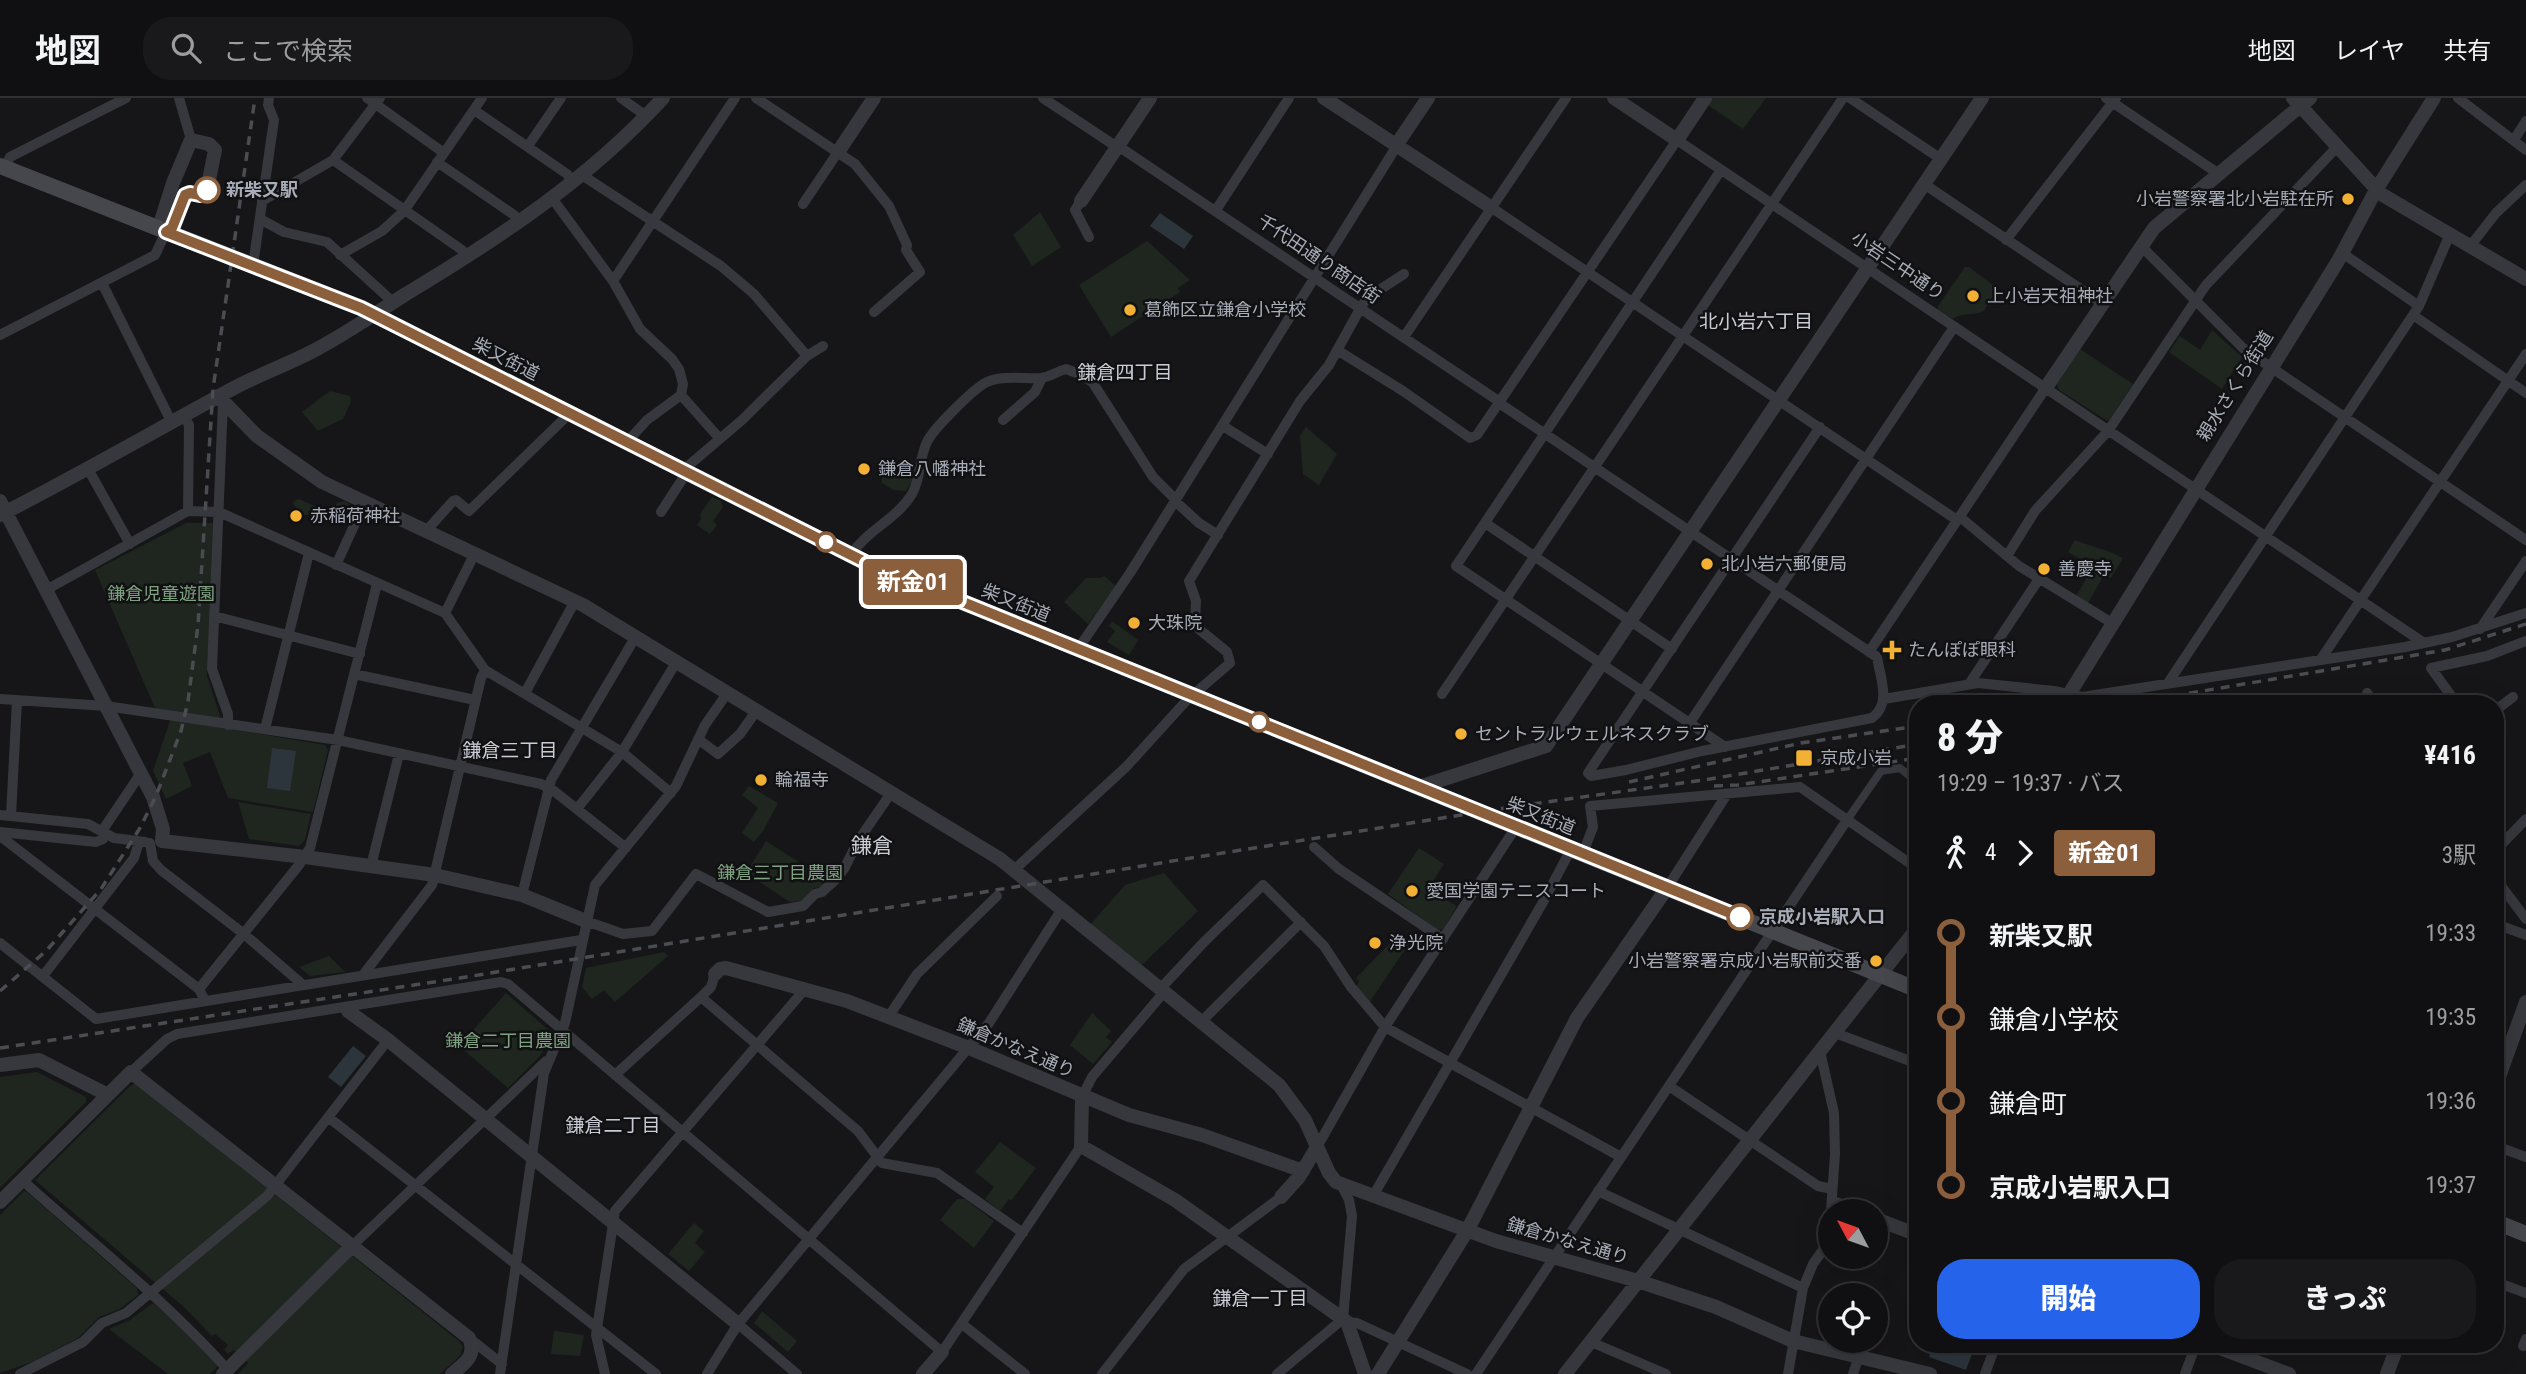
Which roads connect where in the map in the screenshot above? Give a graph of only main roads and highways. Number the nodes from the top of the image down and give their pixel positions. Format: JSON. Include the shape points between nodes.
{"nodes":[{"id":1,"x":3,"y":167,"type":"edge"},
{"id":2,"x":1909,"y":986,"type":"edge"},
{"id":3,"x":2504,"y":1225,"type":"edge"},
{"id":4,"x":2526,"y":1234,"type":"edge"}],
"edges":[{"from":1,"to":2,"type":"main road","name":"柴又街道","via":[[374,314],[851,555]]},
{"from":3,"to":4,"type":"main road"}]}
